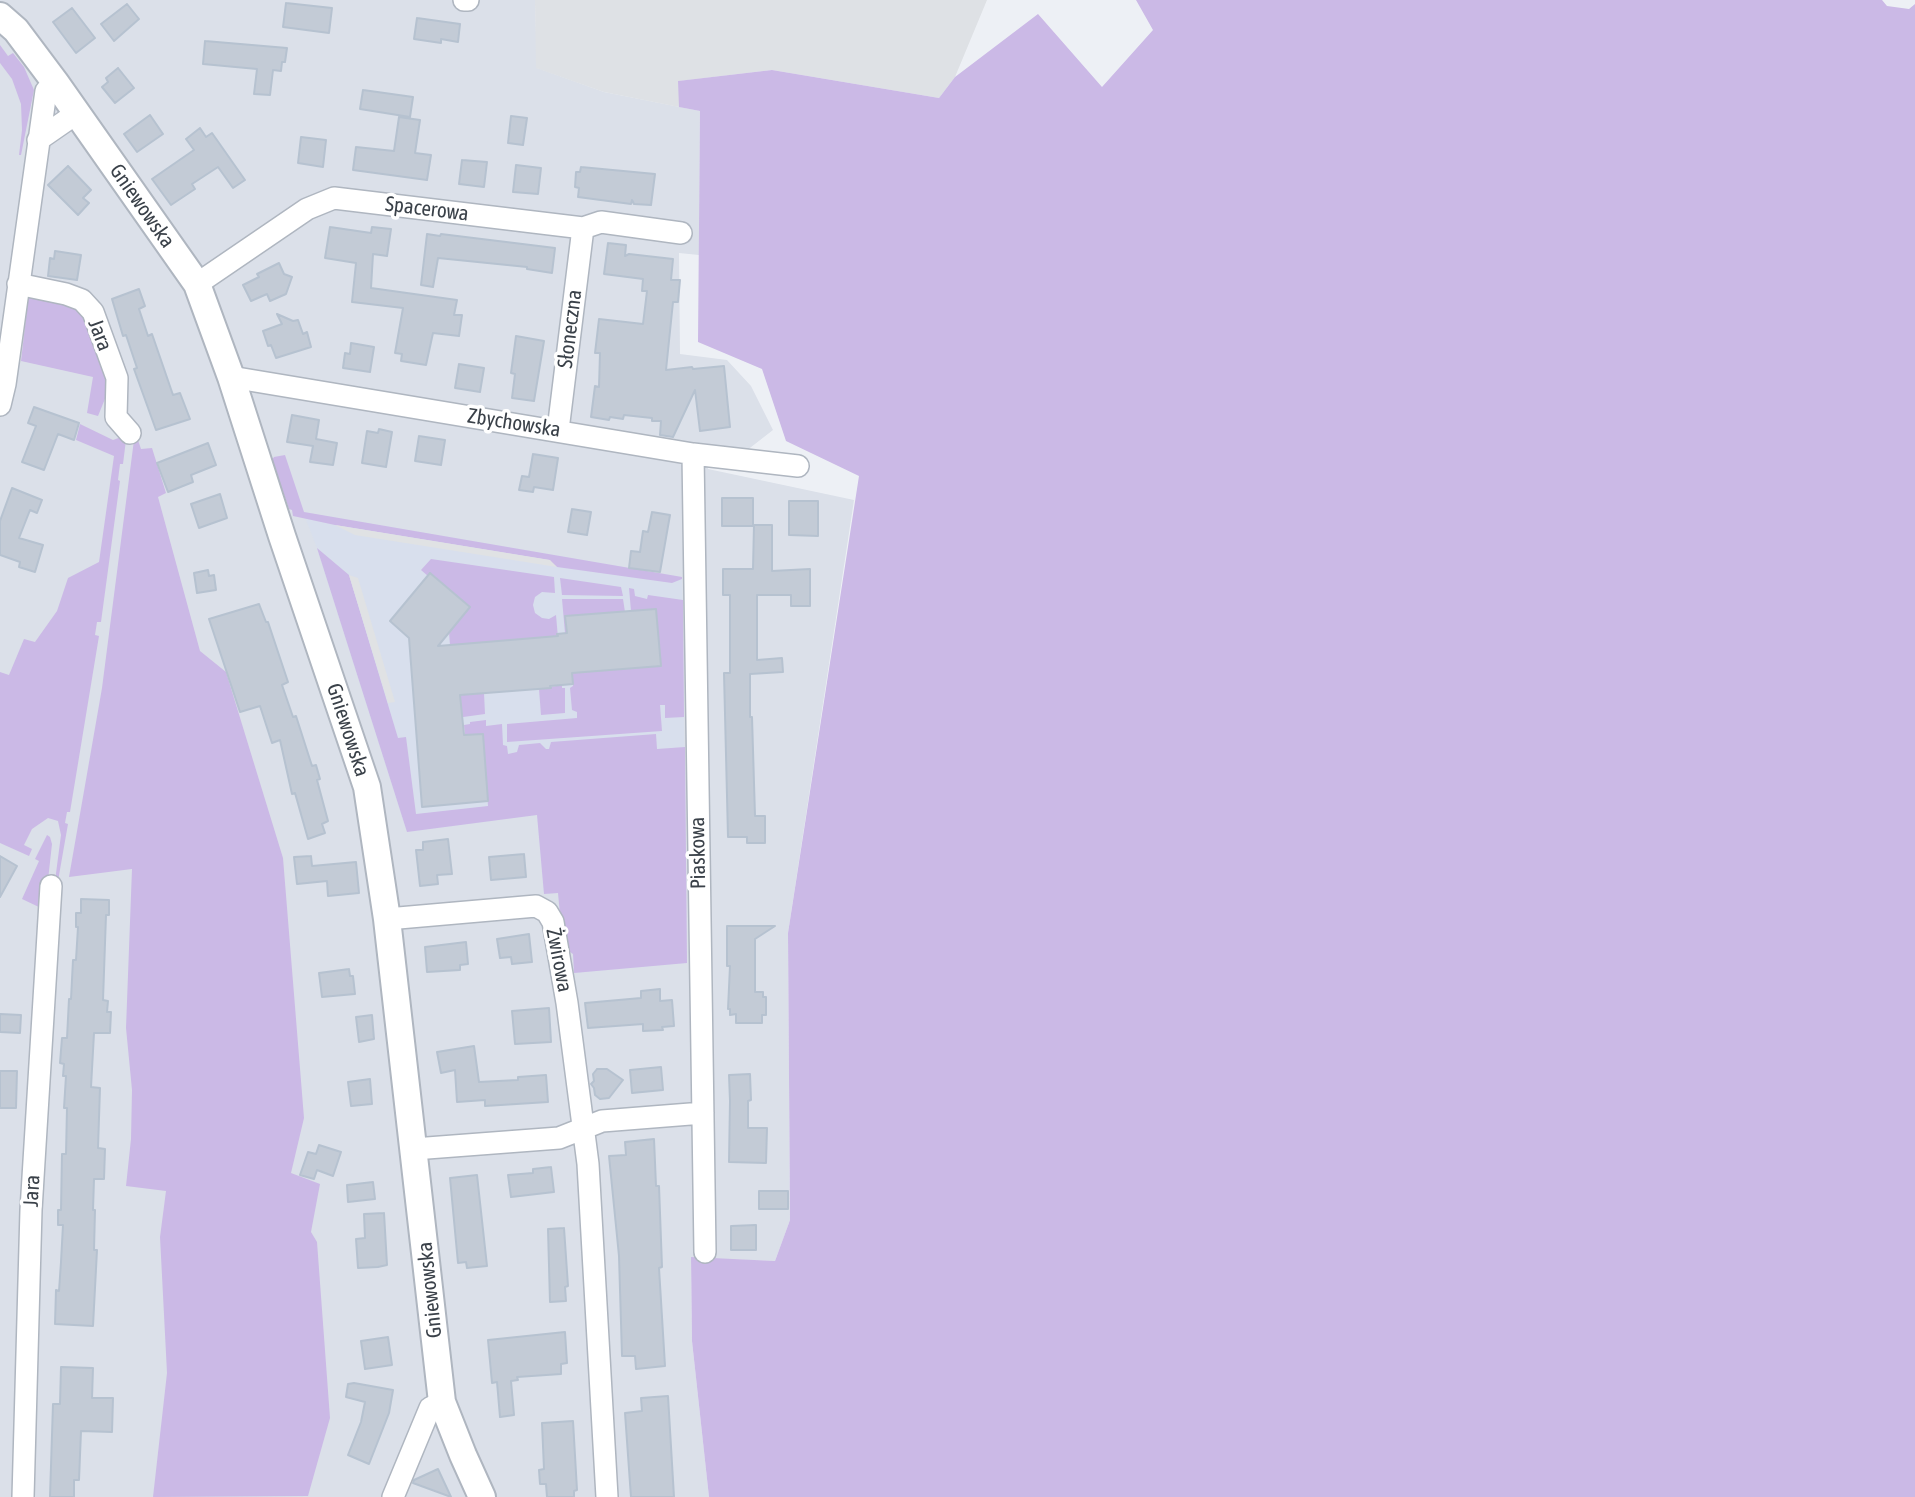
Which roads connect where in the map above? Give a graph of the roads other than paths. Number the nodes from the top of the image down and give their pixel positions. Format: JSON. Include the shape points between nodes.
{"nodes":[{"id":1,"x":2,"y":0,"type":"edge"},
{"id":2,"x":8,"y":23,"type":"edge"},
{"id":3,"x":55,"y":82,"type":"junction"},
{"id":4,"x":76,"y":113,"type":"junction"},
{"id":5,"x":38,"y":140,"type":"junction"},
{"id":6,"x":583,"y":228,"type":"junction"},
{"id":7,"x":681,"y":233,"type":"dead end"},
{"id":8,"x":18,"y":284,"type":"junction"},
{"id":9,"x":197,"y":284,"type":"junction"},
{"id":10,"x":232,"y":377,"type":"junction"},
{"id":11,"x":0,"y":405,"type":"edge"},
{"id":12,"x":558,"y":430,"type":"junction"},
{"id":13,"x":130,"y":433,"type":"dead end"},
{"id":14,"x":693,"y":454,"type":"junction"},
{"id":15,"x":797,"y":466,"type":"dead end"},
{"id":16,"x":51,"y":886,"type":"dead end"},
{"id":17,"x":387,"y":919,"type":"junction"},
{"id":18,"x":703,"y":1113,"type":"junction"},
{"id":19,"x":582,"y":1129,"type":"junction"},
{"id":20,"x":414,"y":1149,"type":"junction"},
{"id":21,"x":705,"y":1252,"type":"dead end"},
{"id":22,"x":442,"y":1402,"type":"junction"},
{"id":23,"x":23,"y":1497,"type":"edge"},
{"id":24,"x":393,"y":1497,"type":"edge"},
{"id":25,"x":482,"y":1497,"type":"edge"},
{"id":26,"x":607,"y":1497,"type":"edge"}],
"edges":[{"from":1,"to":2,"type":"street","name":"Gniewowska"},
{"from":2,"to":3,"type":"street","name":"Gniewowska"},
{"from":3,"to":4,"type":"street","name":"Gniewowska"},
{"from":3,"to":5,"type":"street","via":[[46,91]]},
{"from":4,"to":5,"type":"street"},
{"from":4,"to":9,"type":"street","name":"Gniewowska"},
{"from":5,"to":8,"type":"street"},
{"from":6,"to":7,"type":"street","name":"Spacerowa","via":[[601,222]]},
{"from":6,"to":9,"type":"street","name":"Spacerowa","via":[[334,198],[307,209]]},
{"from":6,"to":12,"type":"street","name":"Słoneczna"},
{"from":8,"to":11,"type":"street"},
{"from":8,"to":13,"type":"street","name":"Jara","via":[[66,294],[82,300],[93,312],[117,378],[116,417]]},
{"from":9,"to":10,"type":"street","name":"Gniewowska"},
{"from":10,"to":12,"type":"street","name":"Zbychowska"},
{"from":10,"to":17,"type":"street","name":"Gniewowska","via":[[368,787]]},
{"from":12,"to":14,"type":"street","name":"Zbychowska"},
{"from":14,"to":15,"type":"street","name":"Zbychowska"},
{"from":14,"to":18,"type":"street","name":"Piaskowa"},
{"from":16,"to":23,"type":"street","name":"Jara","via":[[31,1210]]},
{"from":17,"to":19,"type":"street","name":"Żwirowa","via":[[536,906],[547,912],[553,922],[567,1003]]},
{"from":17,"to":20,"type":"street","name":"Gniewowska"},
{"from":18,"to":19,"type":"street","via":[[602,1121]]},
{"from":18,"to":21,"type":"street","name":"Piaskowa"},
{"from":19,"to":20,"type":"street","via":[[559,1138]]},
{"from":19,"to":26,"type":"street","name":"Żwirowa","via":[[588,1164]]},
{"from":20,"to":22,"type":"street","name":"Gniewowska"},
{"from":22,"to":24,"type":"street","via":[[429,1408]]},
{"from":22,"to":25,"type":"street","name":"Gniewowska"}]}
